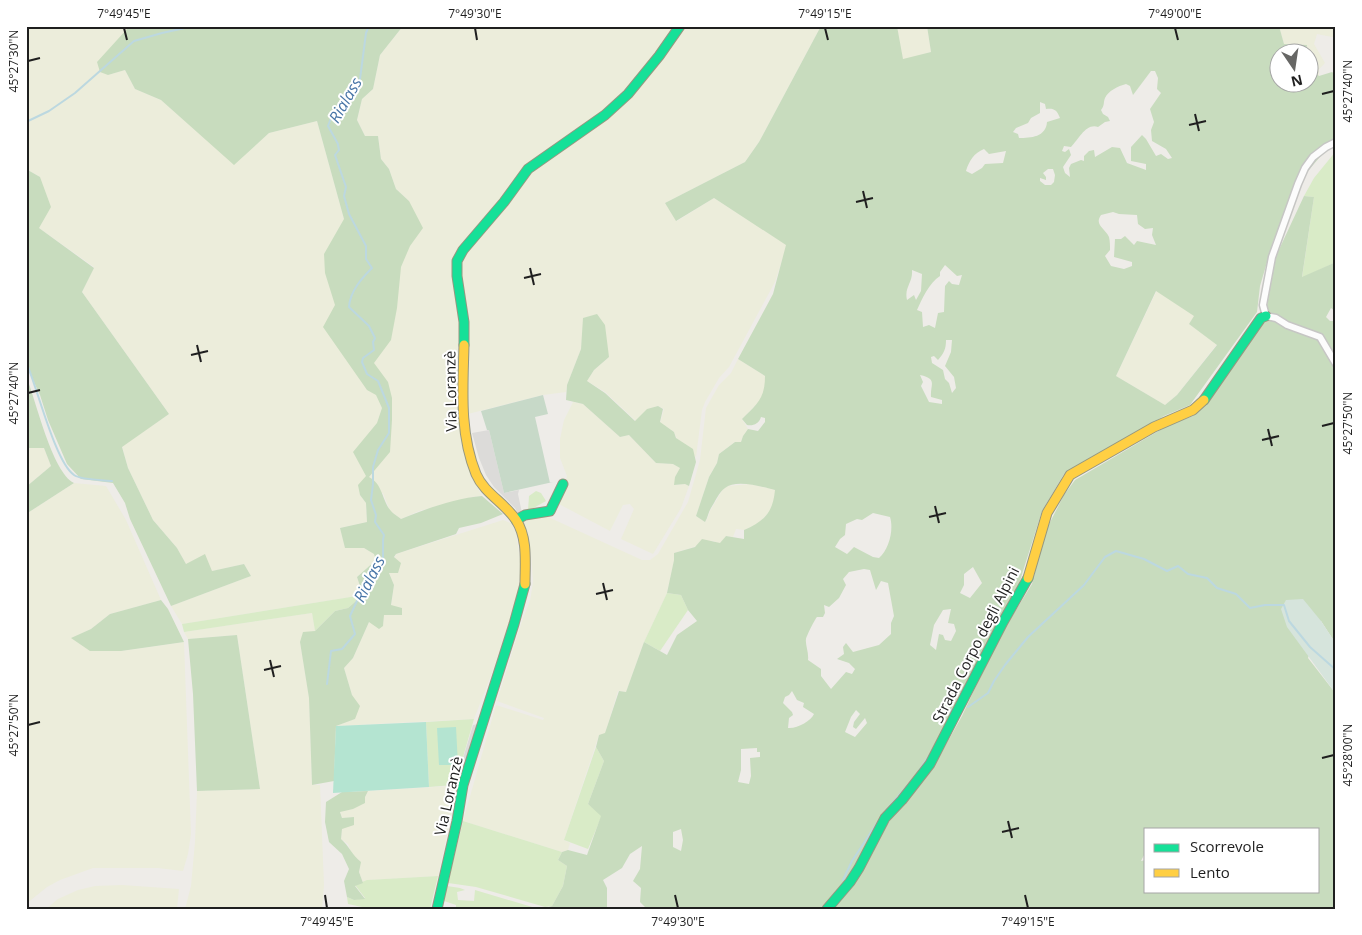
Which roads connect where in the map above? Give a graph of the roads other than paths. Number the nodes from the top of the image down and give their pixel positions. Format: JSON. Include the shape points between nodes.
{"nodes":[{"id":1,"x":680,"y":26,"type":"edge"},
{"id":2,"x":1336,"y":142,"type":"edge"},
{"id":3,"x":1266,"y":316,"type":"junction"},
{"id":4,"x":1336,"y":364,"type":"edge"},
{"id":5,"x":563,"y":484,"type":"dead end"},
{"id":6,"x":516,"y":520,"type":"junction"},
{"id":7,"x":437,"y":909,"type":"edge"},
{"id":8,"x":827,"y":909,"type":"edge"}],
"edges":[{"from":1,"to":6,"type":"street","name":"Via Loranzè","via":[[628,94],[605,116],[528,169],[457,261],[464,322],[465,438],[477,476]]},
{"from":2,"to":3,"type":"street","via":[[1313,157],[1298,184],[1272,257],[1264,305]]},
{"from":3,"to":4,"type":"street","via":[[1320,336]]},
{"from":3,"to":8,"type":"street","name":"Strada Corpo degli Alpini","via":[[1254,327],[1201,404],[1070,476],[1047,513],[1028,579],[930,764],[885,818],[859,868]]},
{"from":5,"to":6,"type":"street","via":[[550,511],[525,515]]},
{"from":6,"to":7,"type":"street","name":"Via Loranzè","via":[[523,536],[525,584],[463,785]]}]}
